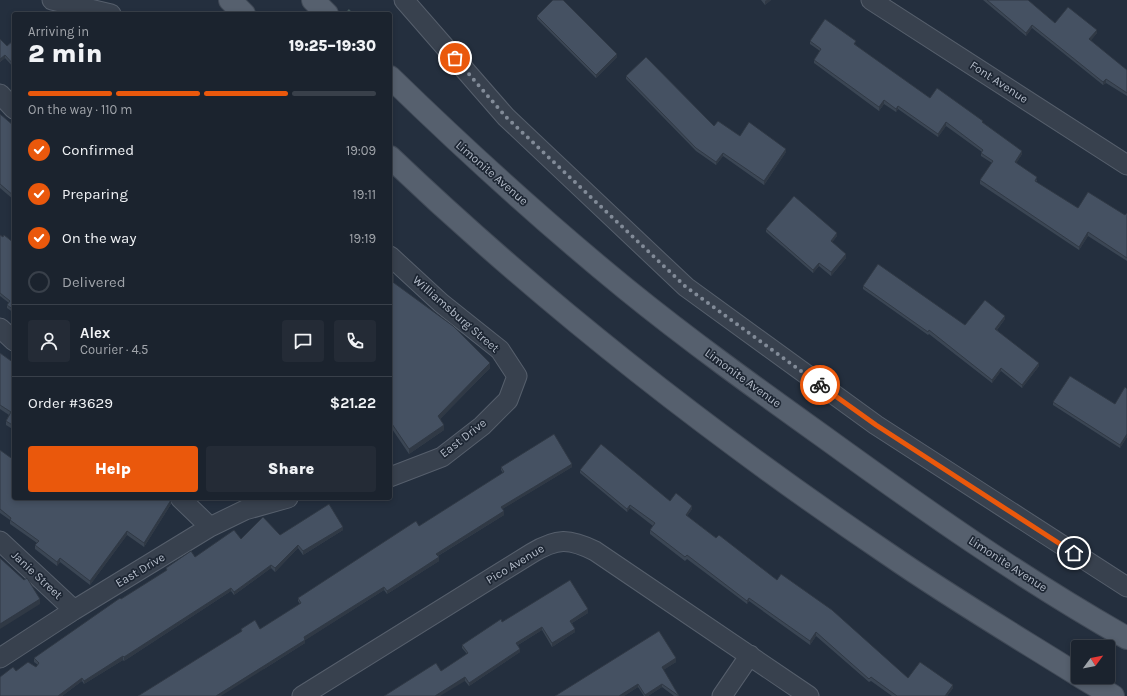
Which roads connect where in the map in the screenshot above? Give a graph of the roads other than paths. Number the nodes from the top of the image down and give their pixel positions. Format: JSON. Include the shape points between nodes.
{"nodes":[{"id":1,"x":52,"y":0,"type":"edge"},
{"id":2,"x":230,"y":0,"type":"edge"},
{"id":3,"x":313,"y":0,"type":"edge"},
{"id":4,"x":404,"y":0,"type":"edge"},
{"id":5,"x":870,"y":0,"type":"edge"},
{"id":6,"x":103,"y":12,"type":"edge"},
{"id":7,"x":242,"y":12,"type":"edge"},
{"id":8,"x":325,"y":12,"type":"edge"},
{"id":9,"x":392,"y":79,"type":"edge"},
{"id":10,"x":0,"y":94,"type":"edge"},
{"id":11,"x":12,"y":107,"type":"edge"},
{"id":12,"x":392,"y":160,"type":"edge"},
{"id":13,"x":1127,"y":165,"type":"edge"},
{"id":14,"x":392,"y":258,"type":"edge"},
{"id":15,"x":0,"y":328,"type":"edge"},
{"id":16,"x":12,"y":339,"type":"edge"},
{"id":17,"x":517,"y":376,"type":"joint"},
{"id":18,"x":392,"y":473,"type":"edge"},
{"id":19,"x":182,"y":500,"type":"edge"},
{"id":20,"x":281,"y":500,"type":"edge"},
{"id":21,"x":210,"y":527,"type":"junction"},
{"id":22,"x":0,"y":541,"type":"edge"},
{"id":23,"x":1127,"y":587,"type":"edge"},
{"id":24,"x":74,"y":610,"type":"junction"},
{"id":25,"x":1127,"y":638,"type":"edge"},
{"id":26,"x":750,"y":655,"type":"junction"},
{"id":27,"x":0,"y":658,"type":"edge"},
{"id":28,"x":1071,"y":671,"type":"edge"},
{"id":29,"x":1093,"y":684,"type":"edge"},
{"id":30,"x":302,"y":696,"type":"edge"},
{"id":31,"x":722,"y":696,"type":"edge"},
{"id":32,"x":809,"y":696,"type":"edge"},
{"id":33,"x":1113,"y":696,"type":"edge"}],
"edges":[{"from":1,"to":6,"type":"street"},
{"from":2,"to":7,"type":"main road"},
{"from":3,"to":8,"type":"main road"},
{"from":4,"to":23,"type":"street","via":[[506,117],[686,287],[876,425]]},
{"from":5,"to":13,"type":"street","name":"Font Avenue"},
{"from":9,"to":25,"type":"main road","name":"Limonite Avenue","via":[[451,137],[555,228],[627,290],[700,347],[886,482],[1013,570]]},
{"from":10,"to":11,"type":"street"},
{"from":12,"to":28,"type":"main road","via":[[555,305],[630,367],[746,455],[889,555]]},
{"from":14,"to":17,"type":"street","name":"Williamsburg Street","via":[[500,350]]},
{"from":15,"to":16,"type":"street"},
{"from":17,"to":18,"type":"street","name":"East Drive","via":[[508,400],[482,426],[442,457]]},
{"from":19,"to":21,"type":"street"},
{"from":20,"to":21,"type":"street","name":"East Drive","via":[[245,510]]},
{"from":21,"to":24,"type":"street","name":"East Drive"},
{"from":22,"to":24,"type":"street","name":"Janie Street"},
{"from":24,"to":27,"type":"street","name":"East Drive"},
{"from":26,"to":30,"type":"street","name":"Pico Avenue","via":[[595,551],[582,544],[556,541],[532,553]]},
{"from":26,"to":31,"type":"street"},
{"from":26,"to":32,"type":"street","name":"Pico Avenue"},
{"from":29,"to":33,"type":"main road"}]}
